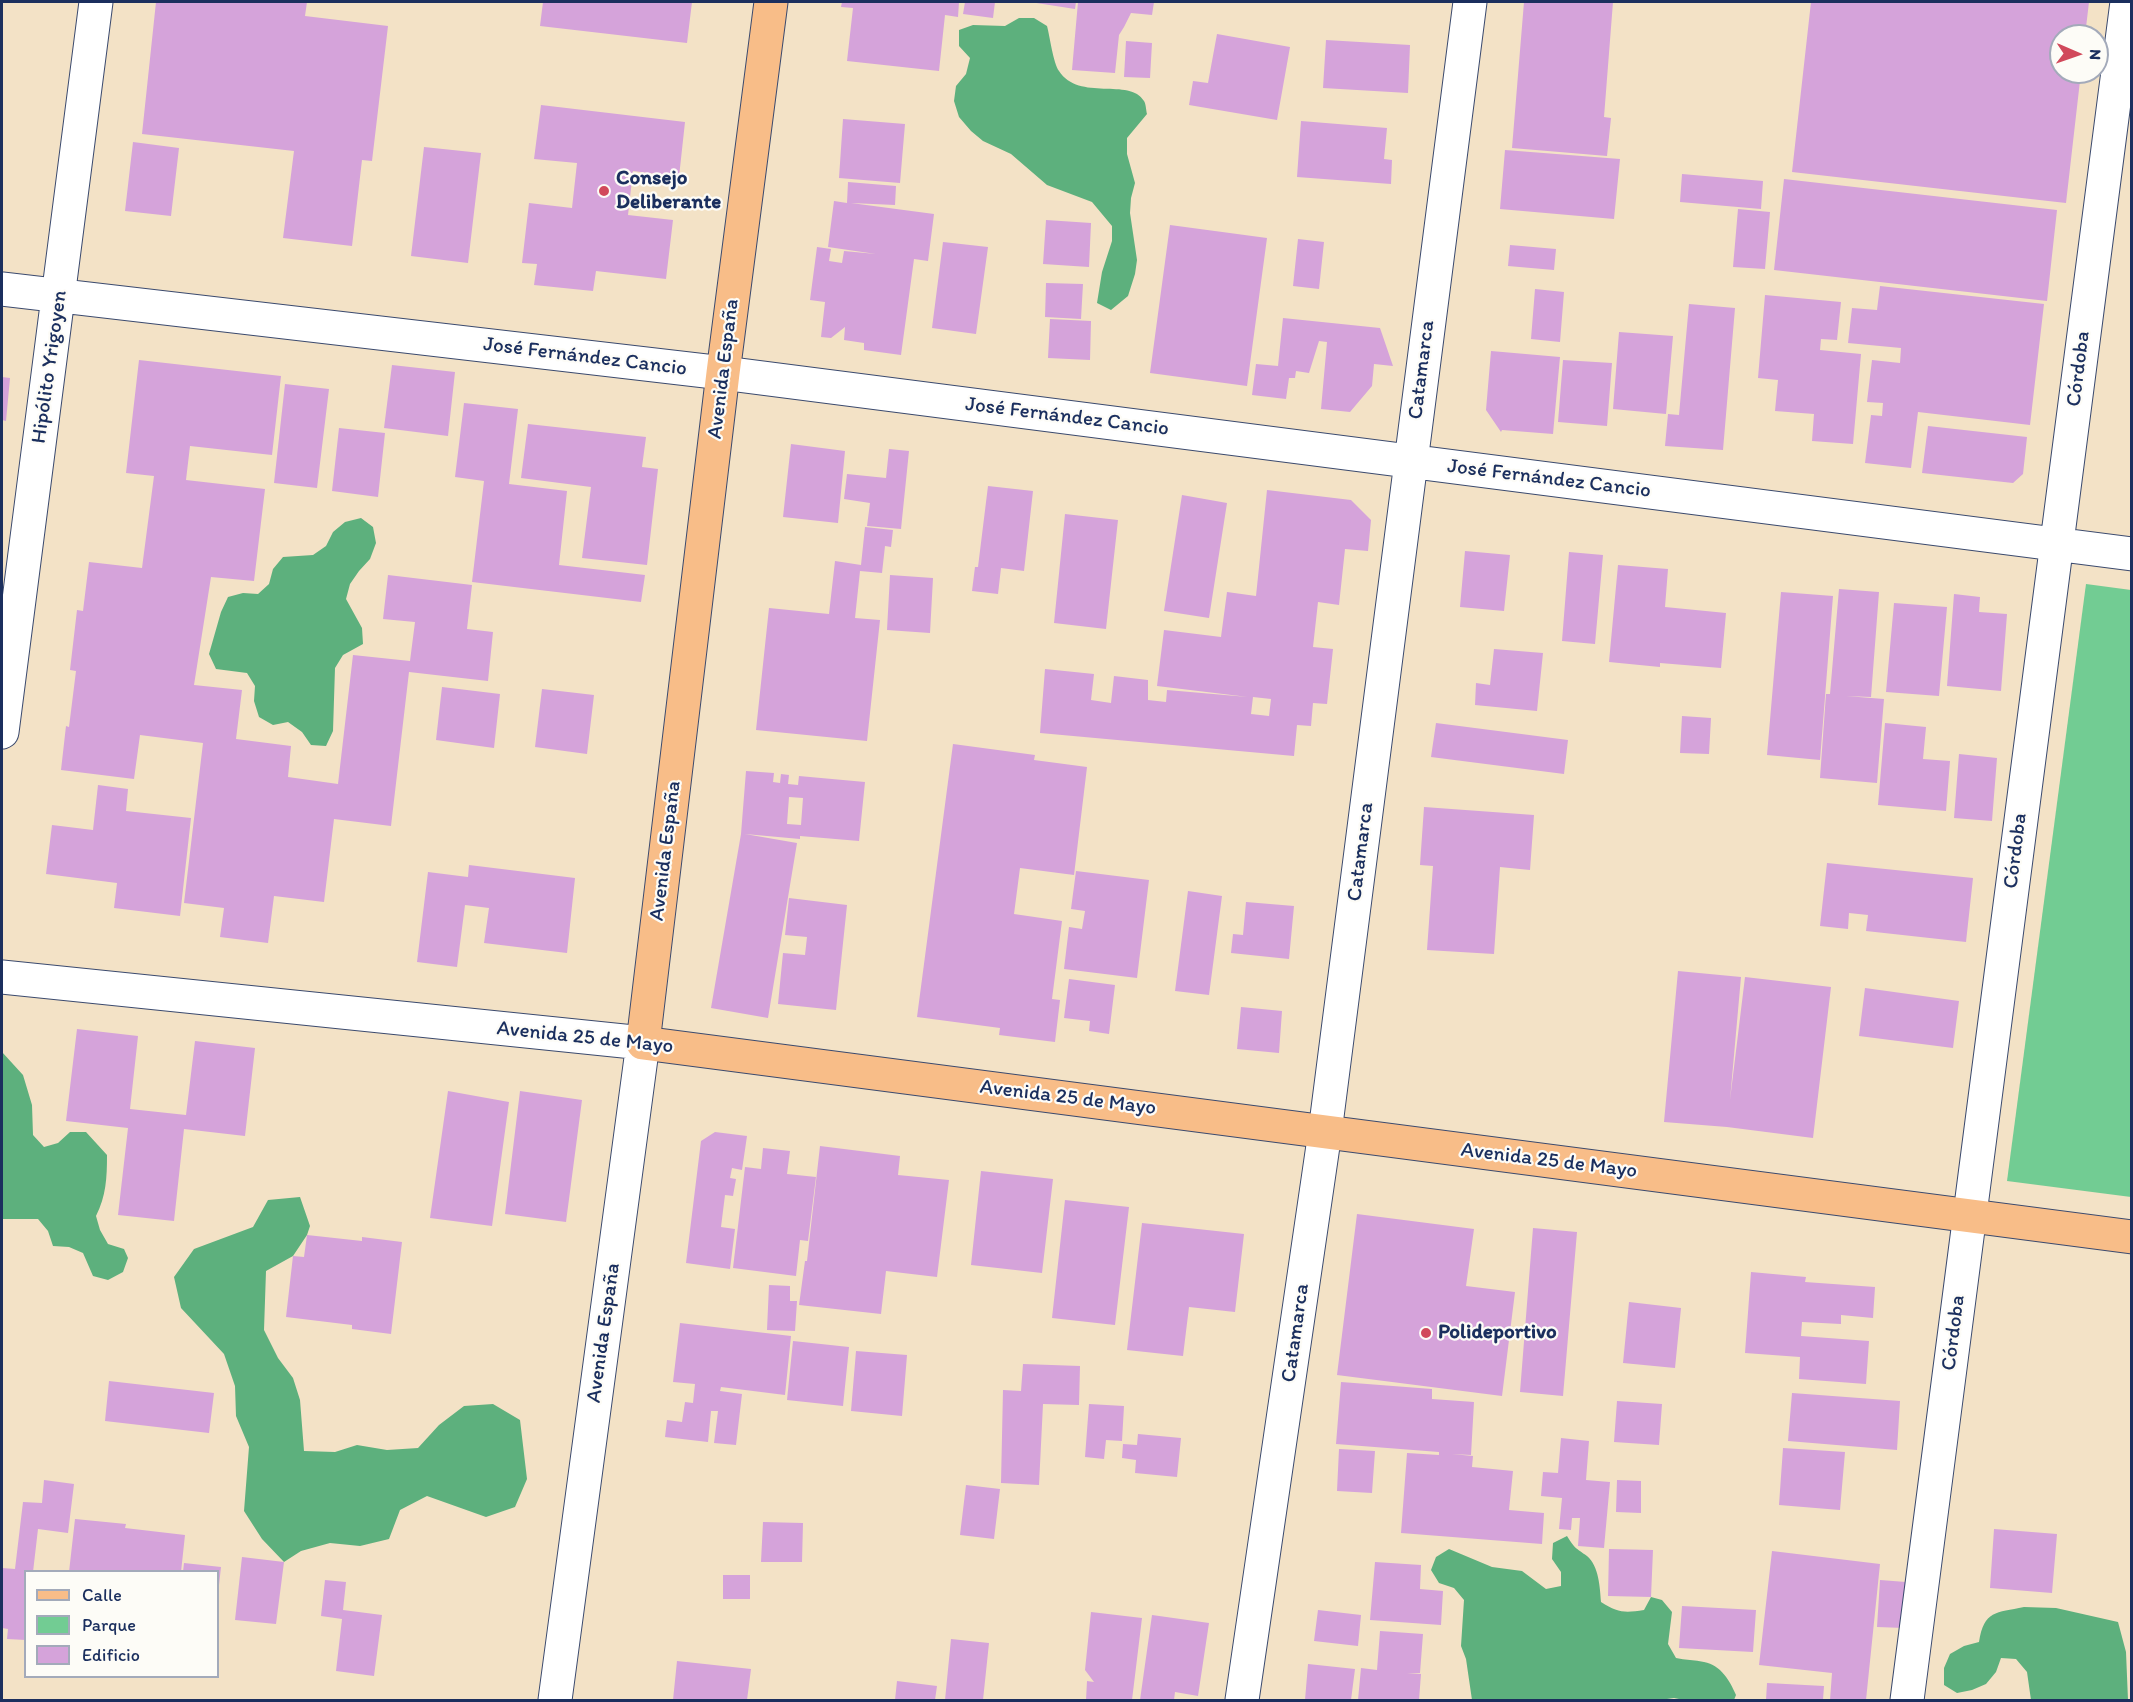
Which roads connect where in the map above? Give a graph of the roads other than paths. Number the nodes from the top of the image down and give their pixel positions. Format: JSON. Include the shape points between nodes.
{"nodes":[{"id":1,"x":96,"y":2,"type":"edge"},
{"id":2,"x":771,"y":2,"type":"edge"},
{"id":3,"x":1470,"y":2,"type":"edge"},
{"id":4,"x":2127,"y":2,"type":"edge"},
{"id":5,"x":2,"y":289,"type":"edge"},
{"id":6,"x":59,"y":296,"type":"junction"},
{"id":7,"x":723,"y":373,"type":"junction"},
{"id":8,"x":1410,"y":461,"type":"junction"},
{"id":9,"x":2056,"y":544,"type":"junction"},
{"id":10,"x":2132,"y":554,"type":"edge"},
{"id":11,"x":2,"y":732,"type":"edge"},
{"id":12,"x":2,"y":977,"type":"edge"},
{"id":13,"x":643,"y":1043,"type":"junction"},
{"id":14,"x":1325,"y":1132,"type":"junction"},
{"id":15,"x":1969,"y":1216,"type":"junction"},
{"id":16,"x":2132,"y":1237,"type":"edge"},
{"id":17,"x":555,"y":1701,"type":"edge"},
{"id":18,"x":1242,"y":1701,"type":"edge"},
{"id":19,"x":1907,"y":1701,"type":"edge"}],
"edges":[{"from":1,"to":6,"type":"street","name":"Hipólito Yrigoyen"},
{"from":2,"to":7,"type":"main road","name":"Avenida España"},
{"from":3,"to":8,"type":"street","name":"Catamarca"},
{"from":4,"to":9,"type":"street","name":"Córdoba"},
{"from":5,"to":6,"type":"street","name":"José Fernández Cancio"},
{"from":6,"to":7,"type":"street","name":"José Fernández Cancio"},
{"from":6,"to":11,"type":"street","name":"Hipólito Yrigoyen"},
{"from":7,"to":8,"type":"street","name":"José Fernández Cancio"},
{"from":7,"to":13,"type":"main road","name":"Avenida España"},
{"from":8,"to":9,"type":"street","name":"José Fernández Cancio"},
{"from":8,"to":14,"type":"street","name":"Catamarca"},
{"from":9,"to":10,"type":"street","name":"José Fernández Cancio"},
{"from":9,"to":15,"type":"street","name":"Córdoba"},
{"from":12,"to":13,"type":"street","name":"Avenida 25 de Mayo"},
{"from":13,"to":14,"type":"main road","name":"Avenida 25 de Mayo"},
{"from":13,"to":17,"type":"street","name":"Avenida España"},
{"from":14,"to":15,"type":"main road","name":"Avenida 25 de Mayo"},
{"from":14,"to":18,"type":"street","name":"Catamarca"},
{"from":15,"to":16,"type":"main road","name":"Avenida 25 de Mayo"},
{"from":15,"to":19,"type":"street","name":"Córdoba"}]}
